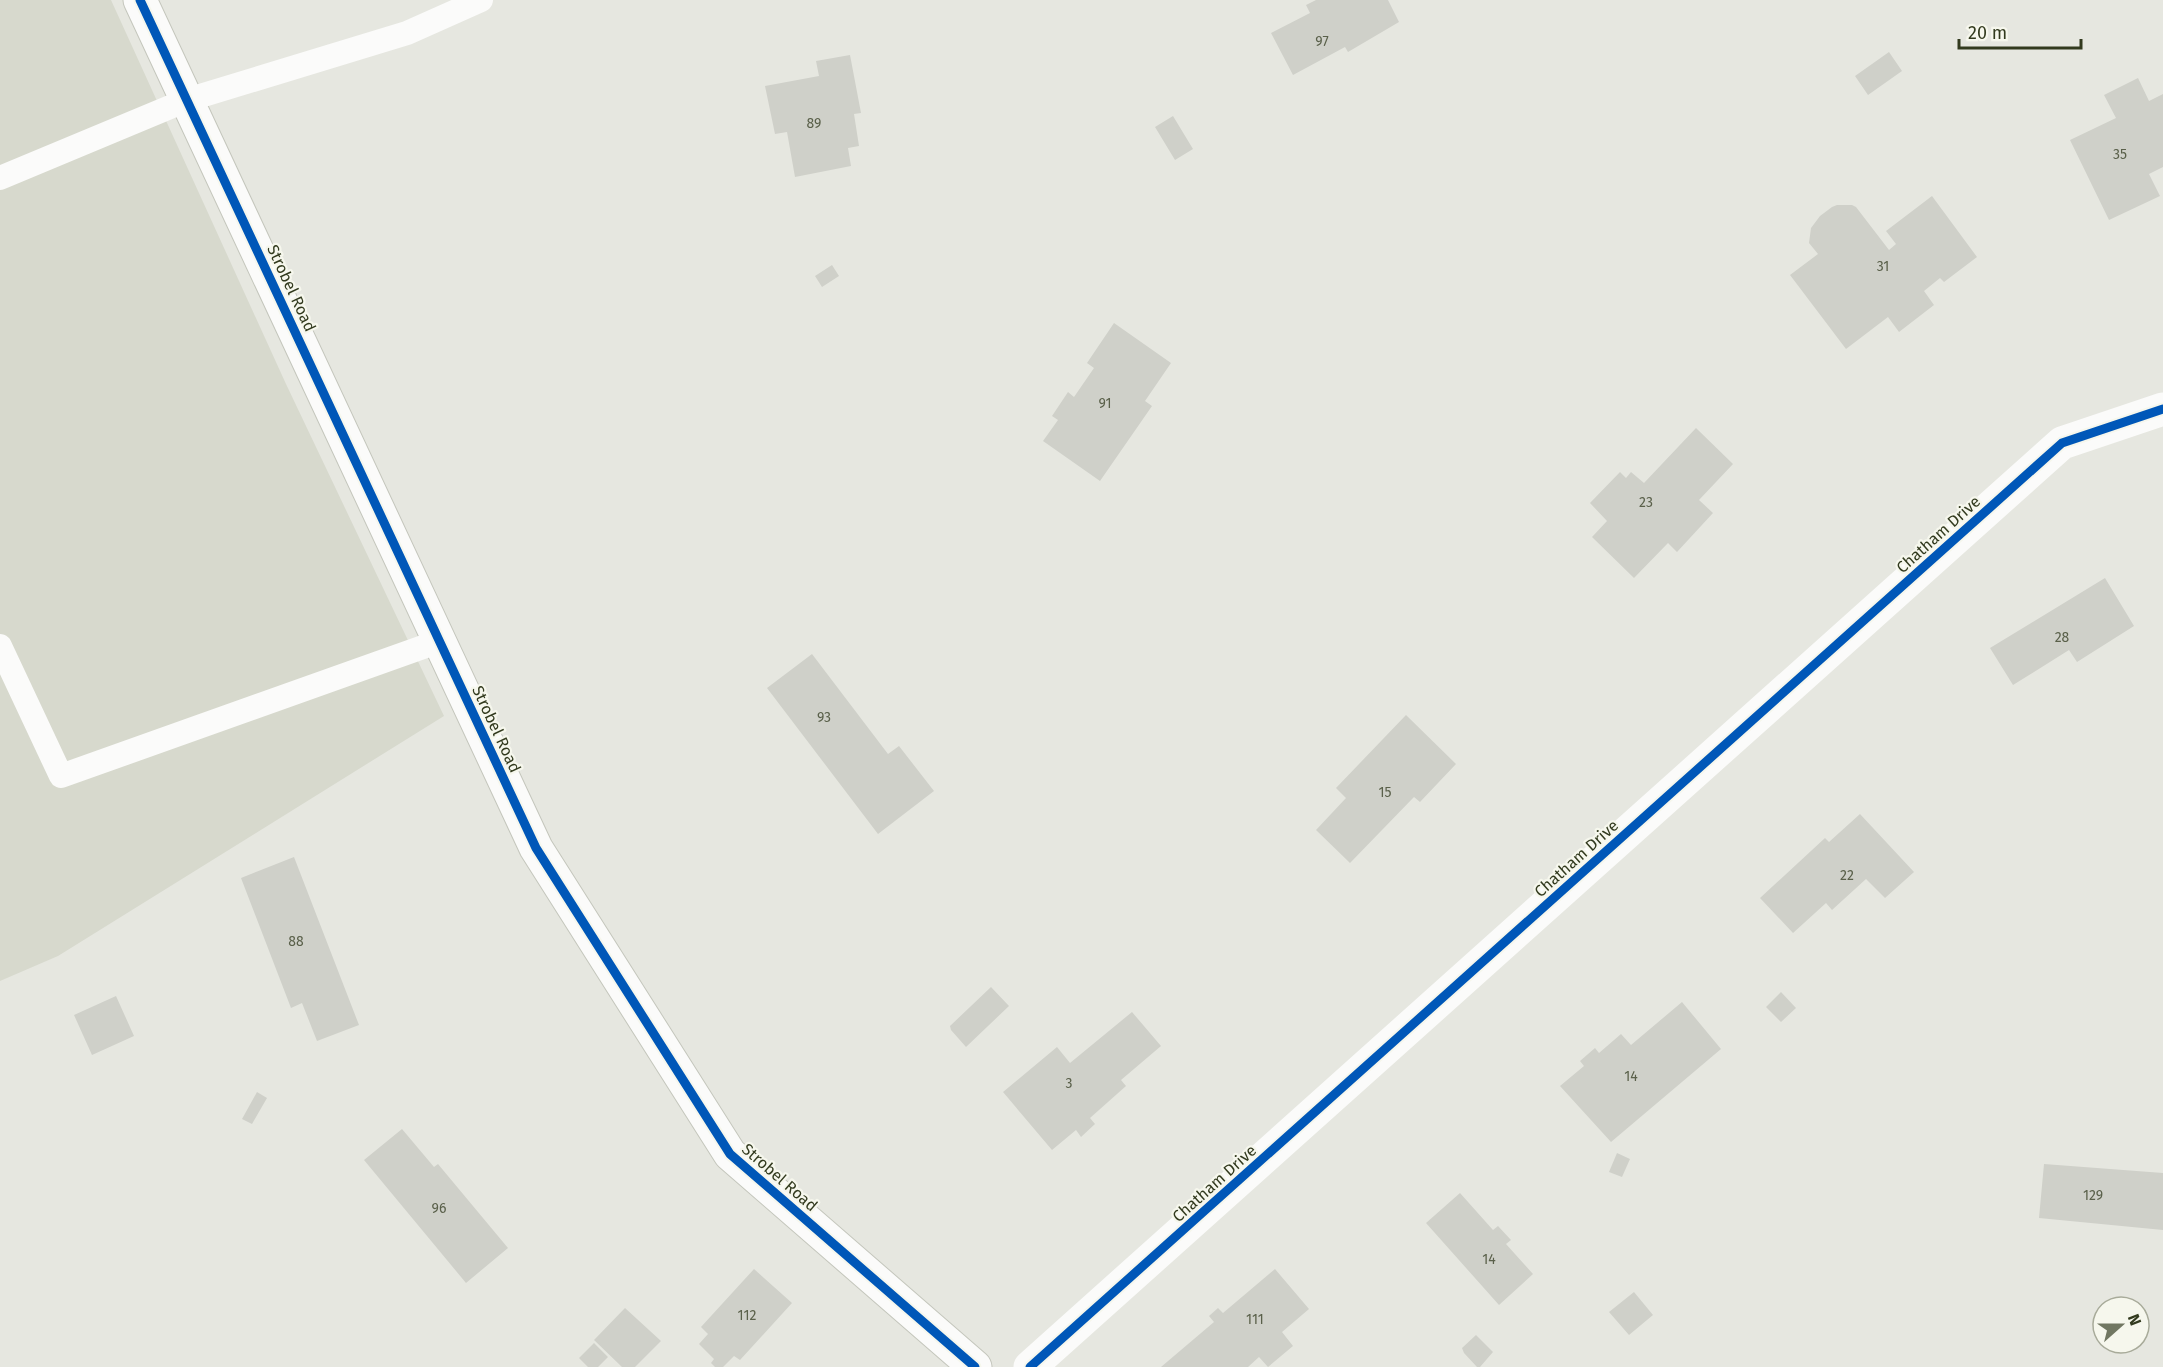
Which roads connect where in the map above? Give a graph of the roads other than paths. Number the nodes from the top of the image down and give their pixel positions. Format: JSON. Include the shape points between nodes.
{"nodes":[{"id":1,"x":140,"y":0,"type":"edge"},
{"id":2,"x":482,"y":0,"type":"edge"},
{"id":3,"x":187,"y":100,"type":"junction"},
{"id":4,"x":0,"y":178,"type":"edge"},
{"id":5,"x":2163,"y":409,"type":"edge"},
{"id":6,"x":440,"y":641,"type":"junction"},
{"id":7,"x":0,"y":646,"type":"edge"},
{"id":8,"x":967,"y":1364,"type":"edge"},
{"id":9,"x":1030,"y":1367,"type":"edge"}],
"edges":[{"from":1,"to":3,"type":"street","name":"Strobel Road"},
{"from":2,"to":3,"type":"lane","via":[[407,33]]},
{"from":3,"to":4,"type":"lane"},
{"from":3,"to":6,"type":"street","name":"Strobel Road"},
{"from":5,"to":9,"type":"street","name":"Chatham Drive","via":[[2062,443]]},
{"from":6,"to":7,"type":"lane","via":[[61,776]]},
{"from":6,"to":8,"type":"street","name":"Strobel Road","via":[[536,848],[730,1154]]}]}
